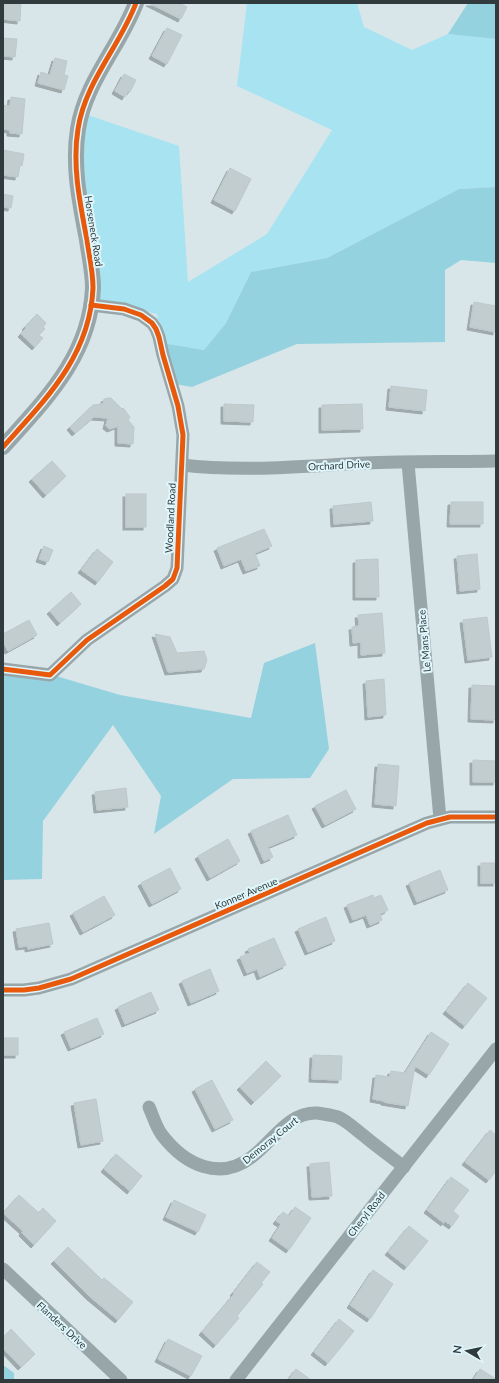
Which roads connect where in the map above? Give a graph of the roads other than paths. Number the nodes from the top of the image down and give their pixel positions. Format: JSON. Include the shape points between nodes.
{"nodes":[{"id":1,"x":136,"y":3,"type":"edge"},
{"id":2,"x":91,"y":305,"type":"junction"},
{"id":3,"x":3,"y":447,"type":"edge"},
{"id":4,"x":496,"y":461,"type":"edge"},
{"id":5,"x":408,"y":463,"type":"junction"},
{"id":6,"x":182,"y":465,"type":"junction"},
{"id":7,"x":3,"y":669,"type":"edge"},
{"id":8,"x":496,"y":817,"type":"edge"},
{"id":9,"x":440,"y":819,"type":"junction"},
{"id":10,"x":3,"y":990,"type":"edge"},
{"id":11,"x":496,"y":1049,"type":"edge"},
{"id":12,"x":149,"y":1107,"type":"dead end"},
{"id":13,"x":404,"y":1167,"type":"junction"},
{"id":14,"x":3,"y":1270,"type":"edge"},
{"id":15,"x":121,"y":1380,"type":"edge"},
{"id":16,"x":236,"y":1380,"type":"edge"}],
"edges":[{"from":1,"to":2,"type":"street","name":"Horseneck Road","via":[[90,90],[78,127],[76,166],[78,192],[92,268]]},
{"from":2,"to":3,"type":"street","name":"Horseneck Road","via":[[80,345],[61,379]]},
{"from":2,"to":6,"type":"street","name":"Woodland Road","via":[[124,309],[141,315],[156,329],[178,406],[183,435]]},
{"from":4,"to":5,"type":"street","name":"Orchard Drive"},
{"from":5,"to":6,"type":"street","name":"Orchard Drive","via":[[294,468],[214,468]]},
{"from":5,"to":9,"type":"street","name":"Le Mans Place"},
{"from":6,"to":7,"type":"street","name":"Woodland Road","via":[[176,568],[173,579],[87,640],[50,675]]},
{"from":8,"to":9,"type":"street","name":"Konner Avenue"},
{"from":9,"to":10,"type":"street","name":"Konner Avenue","via":[[71,979],[39,988]]},
{"from":11,"to":13,"type":"street","name":"Cheryl Road"},
{"from":12,"to":13,"type":"street","name":"Demoray Court","via":[[161,1134],[178,1152],[194,1164],[209,1169],[218,1170],[240,1165],[292,1120],[316,1113],[344,1121]]},
{"from":13,"to":16,"type":"street","name":"Cheryl Road"},
{"from":14,"to":15,"type":"street","name":"Flanders Drive"}]}
